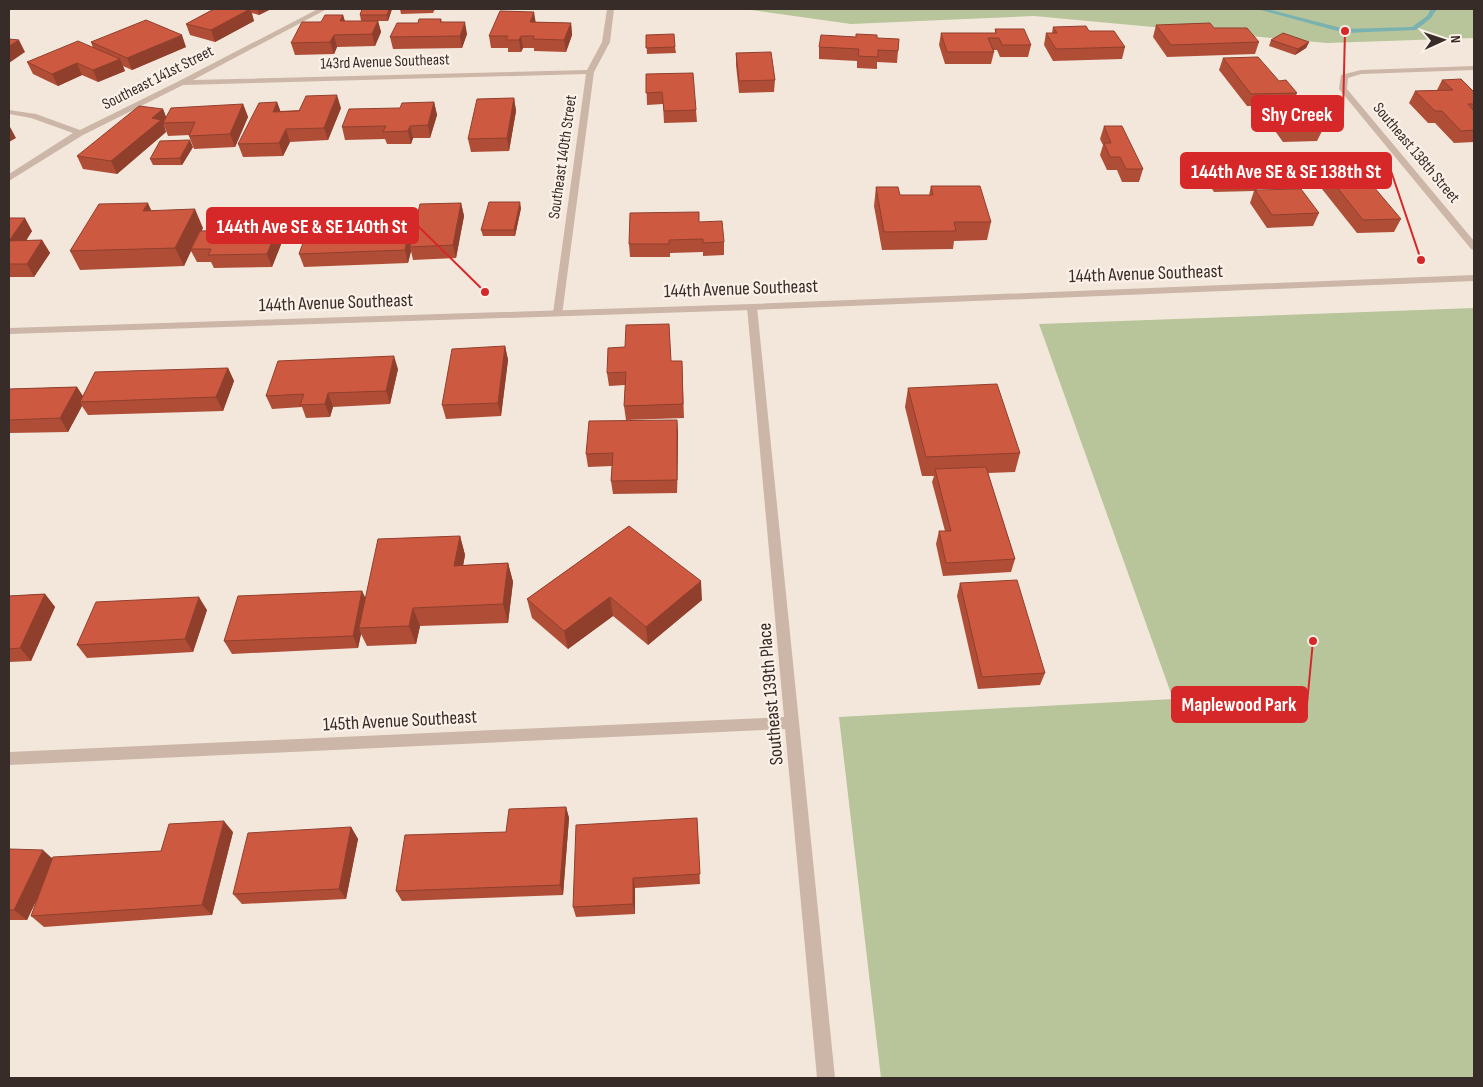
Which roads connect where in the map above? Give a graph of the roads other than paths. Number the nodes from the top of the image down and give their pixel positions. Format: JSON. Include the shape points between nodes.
{"nodes":[{"id":1,"x":323,"y":9,"type":"edge"},
{"id":2,"x":610,"y":9,"type":"edge"},
{"id":3,"x":1474,"y":68,"type":"edge"},
{"id":4,"x":590,"y":72,"type":"junction"},
{"id":5,"x":182,"y":83,"type":"junction"},
{"id":6,"x":9,"y":112,"type":"edge"},
{"id":7,"x":80,"y":133,"type":"junction"},
{"id":8,"x":9,"y":178,"type":"edge"},
{"id":9,"x":1474,"y":246,"type":"edge"},
{"id":10,"x":1474,"y":278,"type":"edge"},
{"id":11,"x":752,"y":307,"type":"junction"},
{"id":12,"x":558,"y":313,"type":"junction"},
{"id":13,"x":9,"y":331,"type":"edge"},
{"id":14,"x":792,"y":723,"type":"junction"},
{"id":15,"x":9,"y":759,"type":"edge"},
{"id":16,"x":826,"y":1078,"type":"edge"}],
"edges":[{"from":1,"to":5,"type":"street","name":"Southeast 141st Street"},
{"from":2,"to":4,"type":"street","name":"Southeast 140th Street","via":[[606,42]]},
{"from":3,"to":9,"type":"street","name":"Southeast 138th Street","via":[[1362,72],[1344,77],[1343,89]]},
{"from":4,"to":5,"type":"street","name":"143rd Avenue Southeast"},
{"from":4,"to":12,"type":"street","name":"Southeast 140th Street"},
{"from":5,"to":7,"type":"street","name":"Southeast 141st Street"},
{"from":6,"to":7,"type":"street","via":[[33,116]]},
{"from":7,"to":8,"type":"street","name":"Southeast 141st Street"},
{"from":10,"to":11,"type":"street","name":"144th Avenue Southeast"},
{"from":11,"to":12,"type":"street","name":"144th Avenue Southeast"},
{"from":11,"to":14,"type":"street","name":"Southeast 139th Place"},
{"from":12,"to":13,"type":"street","name":"144th Avenue Southeast"},
{"from":14,"to":15,"type":"street","name":"145th Avenue Southeast"},
{"from":14,"to":16,"type":"street","name":"Southeast 139th Place"}]}
